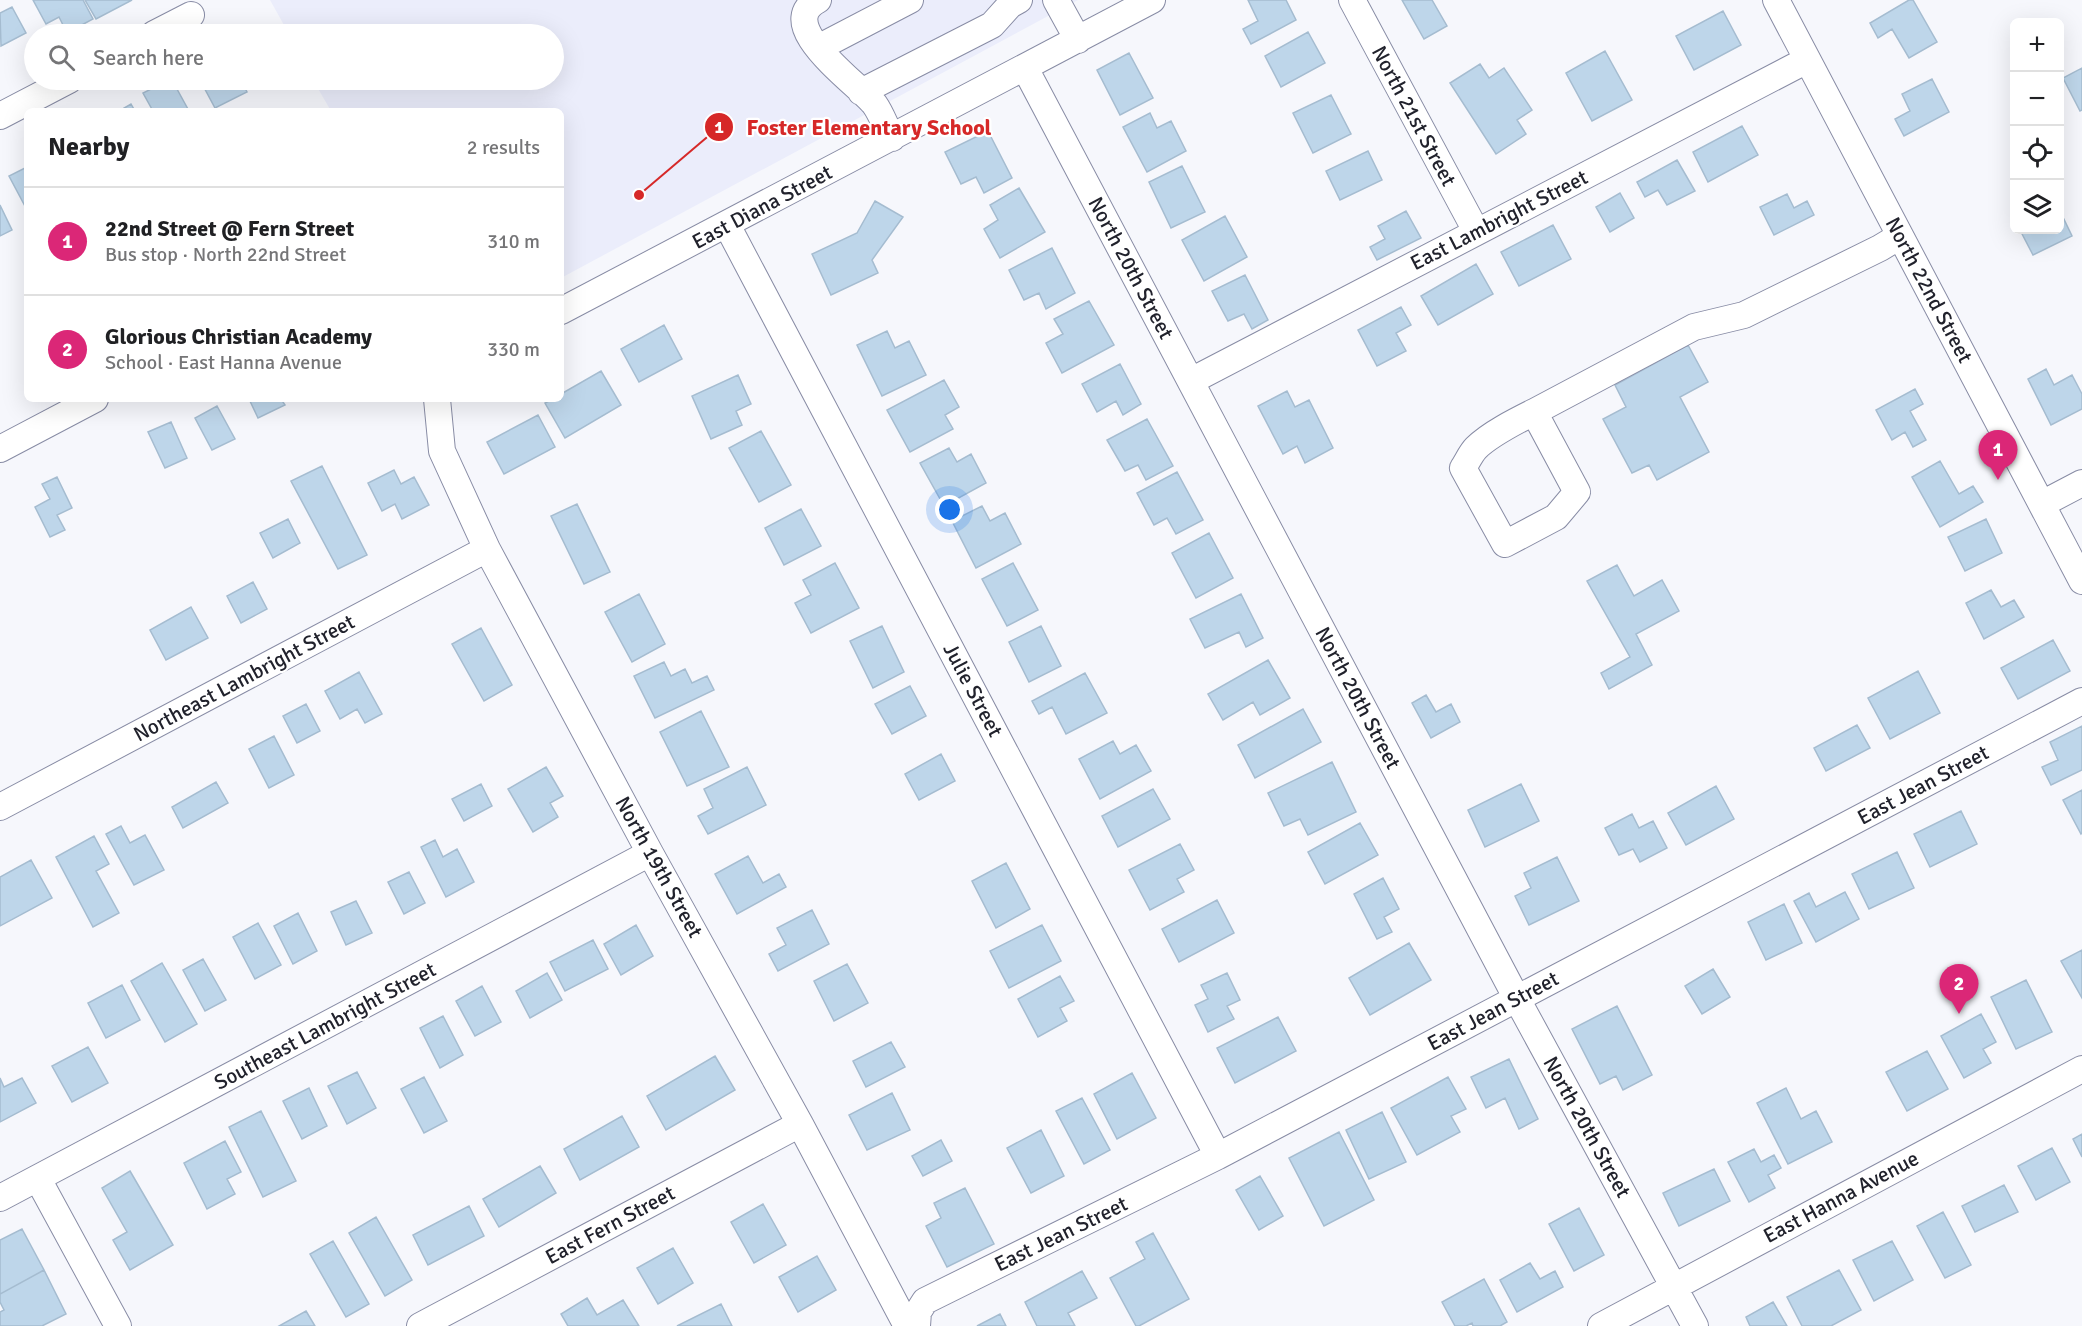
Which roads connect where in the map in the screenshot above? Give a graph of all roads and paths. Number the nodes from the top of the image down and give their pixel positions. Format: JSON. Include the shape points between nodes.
{"nodes":[{"id":1,"x":818,"y":0,"type":"edge"},
{"id":2,"x":910,"y":0,"type":"edge"},
{"id":3,"x":1019,"y":0,"type":"edge"},
{"id":4,"x":1056,"y":0,"type":"edge"},
{"id":5,"x":1152,"y":0,"type":"edge"},
{"id":6,"x":1352,"y":0,"type":"edge"},
{"id":7,"x":1776,"y":0,"type":"edge"},
{"id":8,"x":191,"y":15,"type":"dead end"},
{"id":9,"x":173,"y":24,"type":"edge"},
{"id":10,"x":1078,"y":39,"type":"junction"},
{"id":11,"x":818,"y":48,"type":"junction"},
{"id":12,"x":1808,"y":60,"type":"junction"},
{"id":13,"x":1025,"y":68,"type":"junction"},
{"id":14,"x":50,"y":90,"type":"edge"},
{"id":15,"x":861,"y":92,"type":"junction"},
{"id":16,"x":0,"y":116,"type":"edge"},
{"id":17,"x":892,"y":138,"type":"junction"},
{"id":18,"x":728,"y":225,"type":"junction"},
{"id":19,"x":1476,"y":231,"type":"junction"},
{"id":20,"x":1900,"y":236,"type":"junction"},
{"id":21,"x":564,"y":309,"type":"edge"},
{"id":22,"x":1191,"y":381,"type":"junction"},
{"id":23,"x":89,"y":402,"type":"edge"},
{"id":24,"x":437,"y":402,"type":"edge"},
{"id":25,"x":1534,"y":412,"type":"junction"},
{"id":26,"x":0,"y":449,"type":"edge"},
{"id":27,"x":2082,"y":483,"type":"edge"},
{"id":28,"x":2042,"y":504,"type":"junction"},
{"id":29,"x":488,"y":549,"type":"junction"},
{"id":30,"x":2082,"y":581,"type":"edge"},
{"id":31,"x":2082,"y":701,"type":"edge"},
{"id":32,"x":0,"y":807,"type":"edge"},
{"id":33,"x":650,"y":853,"type":"junction"},
{"id":34,"x":1517,"y":999,"type":"junction"},
{"id":35,"x":2082,"y":1069,"type":"edge"},
{"id":36,"x":800,"y":1124,"type":"junction"},
{"id":37,"x":1218,"y":1156,"type":"junction"},
{"id":38,"x":38,"y":1179,"type":"junction"},
{"id":39,"x":0,"y":1198,"type":"edge"},
{"id":40,"x":1674,"y":1287,"type":"junction"},
{"id":41,"x":118,"y":1326,"type":"edge"},
{"id":42,"x":420,"y":1326,"type":"edge"},
{"id":43,"x":907,"y":1326,"type":"edge"},
{"id":44,"x":917,"y":1326,"type":"edge"},
{"id":45,"x":1601,"y":1326,"type":"edge"},
{"id":46,"x":1695,"y":1326,"type":"edge"}],
"edges":[{"from":1,"to":11,"type":"street","via":[[804,13],[805,29]]},
{"from":2,"to":11,"type":"street"},
{"from":3,"to":15,"type":"street","via":[[992,25]]},
{"from":4,"to":10,"type":"street"},
{"from":5,"to":10,"type":"street","name":"East Diana Street"},
{"from":6,"to":19,"type":"street","name":"North 21st Street"},
{"from":7,"to":12,"type":"street","name":"North 22nd Street"},
{"from":8,"to":9,"type":"street"},
{"from":10,"to":13,"type":"street","name":"East Diana Street"},
{"from":11,"to":15,"type":"street"},
{"from":12,"to":19,"type":"street","name":"East Lambright Street"},
{"from":12,"to":20,"type":"street","name":"North 22nd Street"},
{"from":13,"to":17,"type":"street","name":"East Diana Street"},
{"from":13,"to":22,"type":"street","name":"North 20th Street"},
{"from":14,"to":16,"type":"street"},
{"from":15,"to":17,"type":"street","via":[[874,105]]},
{"from":17,"to":18,"type":"street","name":"East Diana Street"},
{"from":18,"to":21,"type":"street","name":"East Diana Street"},
{"from":18,"to":37,"type":"street","name":"Julie Street"},
{"from":19,"to":22,"type":"street","name":"East Lambright Street"},
{"from":20,"to":25,"type":"street","via":[[1744,315],[1694,327]]},
{"from":20,"to":28,"type":"street","name":"North 22nd Street"},
{"from":22,"to":34,"type":"street","name":"North 20th Street"},
{"from":23,"to":26,"type":"street"},
{"from":24,"to":29,"type":"street","name":"North 19th Street","via":[[442,451]]},
{"from":25,"to":25,"type":"street","via":[[1476,448],[1463,468],[1505,544],[1556,517],[1577,492]]},
{"from":27,"to":28,"type":"street"},
{"from":28,"to":30,"type":"street","name":"North 22nd Street"},
{"from":29,"to":32,"type":"street","name":"Northeast Lambright Street"},
{"from":29,"to":33,"type":"street","name":"North 19th Street"},
{"from":31,"to":34,"type":"street","name":"East Jean Street"},
{"from":33,"to":36,"type":"street","name":"North 19th Street"},
{"from":33,"to":38,"type":"street","name":"Southeast Lambright Street"},
{"from":34,"to":37,"type":"street","name":"East Jean Street"},
{"from":34,"to":40,"type":"street","name":"North 20th Street"},
{"from":35,"to":40,"type":"street","name":"East Hanna Avenue"},
{"from":36,"to":42,"type":"street","name":"East Fern Street"},
{"from":36,"to":43,"type":"street","name":"North 19th Street"},
{"from":37,"to":44,"type":"street","name":"East Jean Street","via":[[926,1301],[918,1312]]},
{"from":38,"to":39,"type":"street","name":"Southeast Lambright Street"},
{"from":38,"to":41,"type":"street"},
{"from":40,"to":45,"type":"street","name":"East Hanna Avenue"},
{"from":40,"to":46,"type":"street","name":"North 20th Street"}]}
